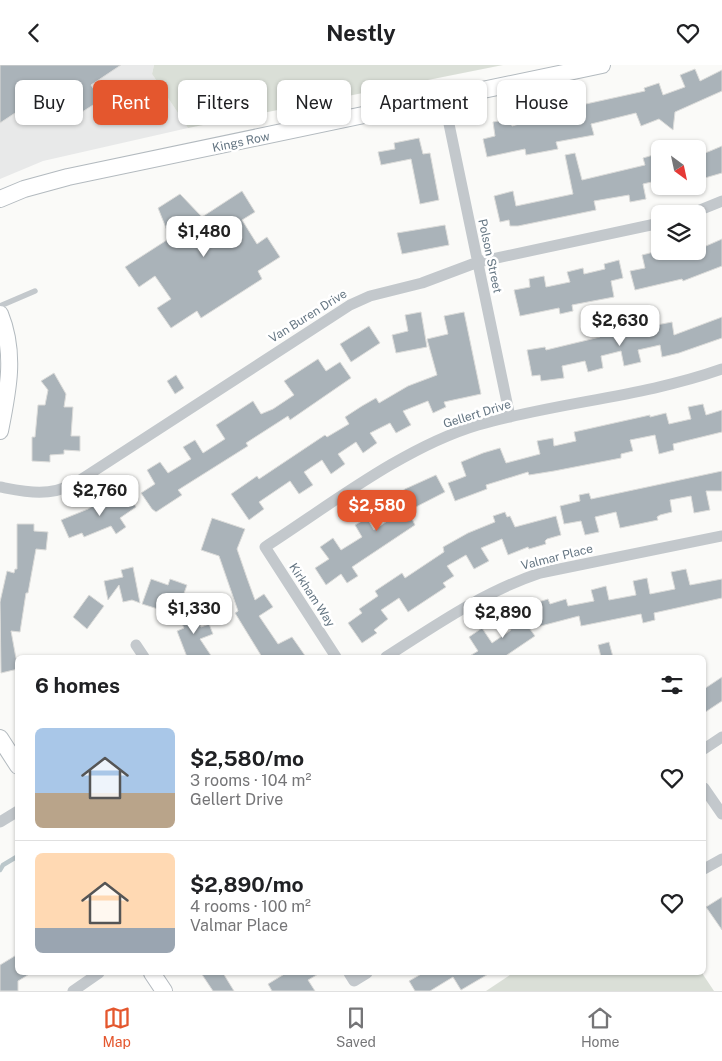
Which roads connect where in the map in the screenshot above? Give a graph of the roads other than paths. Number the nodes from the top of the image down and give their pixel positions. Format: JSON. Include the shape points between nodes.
{"nodes":[{"id":1,"x":602,"y":65,"type":"edge"},
{"id":2,"x":487,"y":90,"type":"edge"},
{"id":3,"x":361,"y":117,"type":"edge"},
{"id":4,"x":449,"y":125,"type":"edge"},
{"id":5,"x":0,"y":199,"type":"edge"},
{"id":6,"x":722,"y":201,"type":"edge"},
{"id":7,"x":706,"y":208,"type":"edge"},
{"id":8,"x":651,"y":225,"type":"edge"},
{"id":9,"x":478,"y":262,"type":"junction"},
{"id":10,"x":35,"y":291,"type":"dead end"},
{"id":11,"x":0,"y":307,"type":"edge"},
{"id":12,"x":0,"y":314,"type":"edge"},
{"id":13,"x":722,"y":369,"type":"edge"},
{"id":14,"x":510,"y":417,"type":"junction"},
{"id":15,"x":0,"y":431,"type":"edge"},
{"id":16,"x":0,"y":487,"type":"edge"},
{"id":17,"x":722,"y":536,"type":"edge"},
{"id":18,"x":265,"y":547,"type":"joint"},
{"id":19,"x":136,"y":645,"type":"dead end"},
{"id":20,"x":143,"y":655,"type":"edge"},
{"id":21,"x":335,"y":655,"type":"edge"},
{"id":22,"x":389,"y":655,"type":"edge"},
{"id":23,"x":722,"y":737,"type":"edge"},
{"id":24,"x":0,"y":738,"type":"edge"},
{"id":25,"x":706,"y":748,"type":"edge"},
{"id":26,"x":15,"y":761,"type":"edge"},
{"id":27,"x":706,"y":791,"type":"edge"},
{"id":28,"x":15,"y":813,"type":"edge"},
{"id":29,"x":722,"y":814,"type":"edge"},
{"id":30,"x":0,"y":822,"type":"edge"},
{"id":31,"x":722,"y":859,"type":"edge"},
{"id":32,"x":706,"y":868,"type":"edge"},
{"id":33,"x":96,"y":975,"type":"edge"},
{"id":34,"x":153,"y":975,"type":"edge"},
{"id":35,"x":350,"y":975,"type":"edge"},
{"id":36,"x":364,"y":975,"type":"edge"},
{"id":37,"x":73,"y":991,"type":"edge"},
{"id":38,"x":164,"y":991,"type":"edge"}],
"edges":[{"from":1,"to":2,"type":"main road","name":"Kings Row"},
{"from":3,"to":5,"type":"main road","name":"Kings Row","via":[[68,177]]},
{"from":4,"to":9,"type":"street","name":"Polson Street"},
{"from":6,"to":7,"type":"street"},
{"from":8,"to":9,"type":"street","name":"Van Buren Drive"},
{"from":9,"to":14,"type":"street","name":"Polson Street"},
{"from":9,"to":16,"type":"street","name":"Van Buren Drive","via":[[350,305],[62,490],[36,494]]},
{"from":10,"to":11,"type":"lane"},
{"from":12,"to":15,"type":"main road","via":[[10,364]]},
{"from":13,"to":14,"type":"street","name":"Gellert Drive"},
{"from":14,"to":18,"type":"street","name":"Gellert Drive","via":[[445,437],[413,453]]},
{"from":17,"to":22,"type":"street","name":"Valmar Place","via":[[540,573],[511,582],[467,605]]},
{"from":18,"to":21,"type":"street","name":"Kirkham Way"},
{"from":19,"to":20,"type":"street"},
{"from":23,"to":25,"type":"street"},
{"from":24,"to":26,"type":"main road"},
{"from":27,"to":29,"type":"street"},
{"from":28,"to":30,"type":"street"},
{"from":31,"to":32,"type":"street"},
{"from":33,"to":37,"type":"street"},
{"from":34,"to":38,"type":"main road"},
{"from":35,"to":36,"type":"street","via":[[354,981]]}]}
